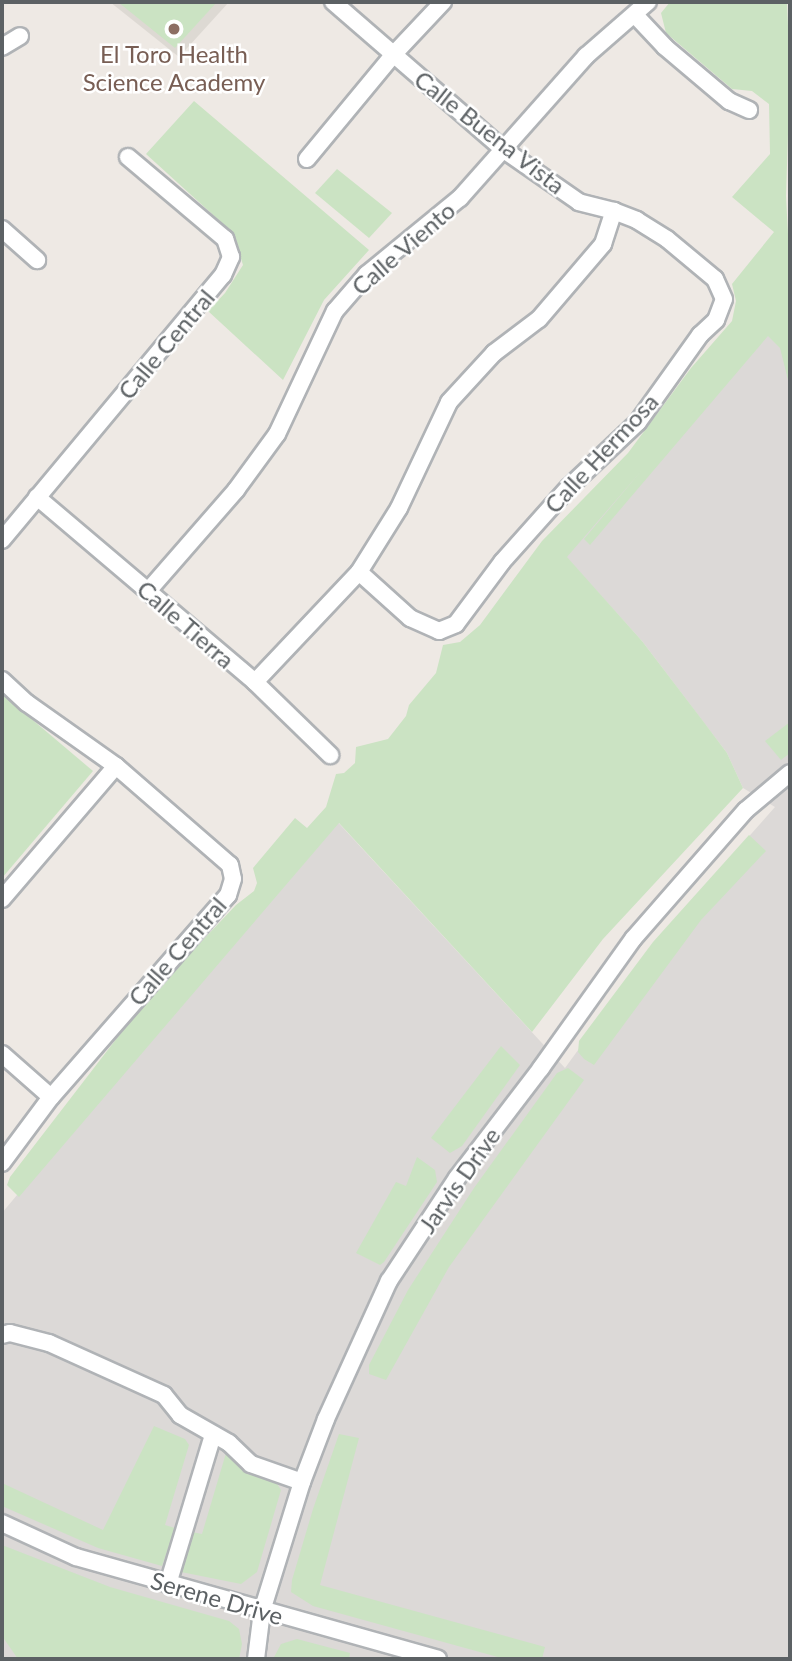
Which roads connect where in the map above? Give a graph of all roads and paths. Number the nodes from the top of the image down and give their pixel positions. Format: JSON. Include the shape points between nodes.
{"nodes":[{"id":1,"x":333,"y":2,"type":"edge"},
{"id":2,"x":443,"y":2,"type":"edge"},
{"id":3,"x":648,"y":2,"type":"edge"},
{"id":4,"x":635,"y":15,"type":"junction"},
{"id":5,"x":20,"y":36,"type":"dead end"},
{"id":6,"x":2,"y":47,"type":"edge"},
{"id":7,"x":393,"y":55,"type":"junction"},
{"id":8,"x":750,"y":110,"type":"dead end"},
{"id":9,"x":504,"y":150,"type":"junction"},
{"id":10,"x":128,"y":157,"type":"dead end"},
{"id":11,"x":307,"y":159,"type":"dead end"},
{"id":12,"x":614,"y":211,"type":"junction"},
{"id":13,"x":2,"y":229,"type":"edge"},
{"id":14,"x":37,"y":260,"type":"dead end"},
{"id":15,"x":37,"y":497,"type":"junction"},
{"id":16,"x":2,"y":540,"type":"edge"},
{"id":17,"x":359,"y":572,"type":"junction"},
{"id":18,"x":148,"y":591,"type":"junction"},
{"id":19,"x":2,"y":680,"type":"edge"},
{"id":20,"x":255,"y":682,"type":"junction"},
{"id":21,"x":330,"y":755,"type":"dead end"},
{"id":22,"x":116,"y":766,"type":"junction"},
{"id":23,"x":790,"y":773,"type":"edge"},
{"id":24,"x":2,"y":898,"type":"edge"},
{"id":25,"x":2,"y":1054,"type":"edge"},
{"id":26,"x":51,"y":1097,"type":"junction"},
{"id":27,"x":2,"y":1163,"type":"edge"},
{"id":28,"x":2,"y":1335,"type":"edge"},
{"id":29,"x":212,"y":1435,"type":"junction"},
{"id":30,"x":302,"y":1482,"type":"junction"},
{"id":31,"x":2,"y":1523,"type":"edge"},
{"id":32,"x":168,"y":1584,"type":"junction"},
{"id":33,"x":262,"y":1611,"type":"junction"},
{"id":34,"x":256,"y":1659,"type":"edge"},
{"id":35,"x":438,"y":1659,"type":"edge"}],
"edges":[{"from":1,"to":7,"type":"street","name":"Calle Buena Vista"},
{"from":2,"to":7,"type":"street"},
{"from":3,"to":4,"type":"street","name":"Calle Viento"},
{"from":4,"to":8,"type":"street","via":[[729,101]]},
{"from":4,"to":9,"type":"street","name":"Calle Viento","via":[[586,56]]},
{"from":5,"to":6,"type":"street"},
{"from":7,"to":9,"type":"street","name":"Calle Buena Vista"},
{"from":7,"to":11,"type":"street"},
{"from":9,"to":12,"type":"street","name":"Calle Buena Vista","via":[[579,202]]},
{"from":9,"to":18,"type":"street","name":"Calle Viento","via":[[460,198],[368,274],[335,311],[277,435]]},
{"from":10,"to":15,"type":"street","name":"Calle Central","via":[[225,239],[231,257],[223,275]]},
{"from":12,"to":17,"type":"street","via":[[603,244],[539,319],[494,353],[449,402],[399,508]]},
{"from":12,"to":17,"type":"street","name":"Calle Hermosa","via":[[667,239],[715,279],[724,299],[716,320],[700,335],[638,422],[569,487],[456,624],[439,631],[410,618]]},
{"from":13,"to":14,"type":"street"},
{"from":15,"to":16,"type":"street","name":"Calle Central"},
{"from":15,"to":18,"type":"street","name":"Calle Tierra"},
{"from":17,"to":20,"type":"street"},
{"from":18,"to":20,"type":"street","name":"Calle Tierra"},
{"from":19,"to":22,"type":"street","name":"Calle Central"},
{"from":20,"to":21,"type":"street","name":"Calle Tierra"},
{"from":22,"to":24,"type":"street"},
{"from":22,"to":26,"type":"street","name":"Calle Central","via":[[230,865],[233,879],[228,895]]},
{"from":23,"to":30,"type":"street","name":"Jarvis Drive","via":[[746,810],[633,939],[457,1178],[389,1281]]},
{"from":25,"to":26,"type":"street"},
{"from":26,"to":27,"type":"street","name":"Calle Central"},
{"from":28,"to":29,"type":"street","via":[[49,1343],[164,1395],[180,1415]]},
{"from":29,"to":30,"type":"street","via":[[229,1443],[251,1464]]},
{"from":29,"to":32,"type":"street"},
{"from":30,"to":33,"type":"street","name":"Jarvis Drive"},
{"from":31,"to":32,"type":"street","name":"Serene Drive","via":[[76,1557]]},
{"from":32,"to":33,"type":"street","name":"Serene Drive"},
{"from":33,"to":34,"type":"street","name":"Jarvis Drive"},
{"from":33,"to":35,"type":"street","name":"Serene Drive"}]}
